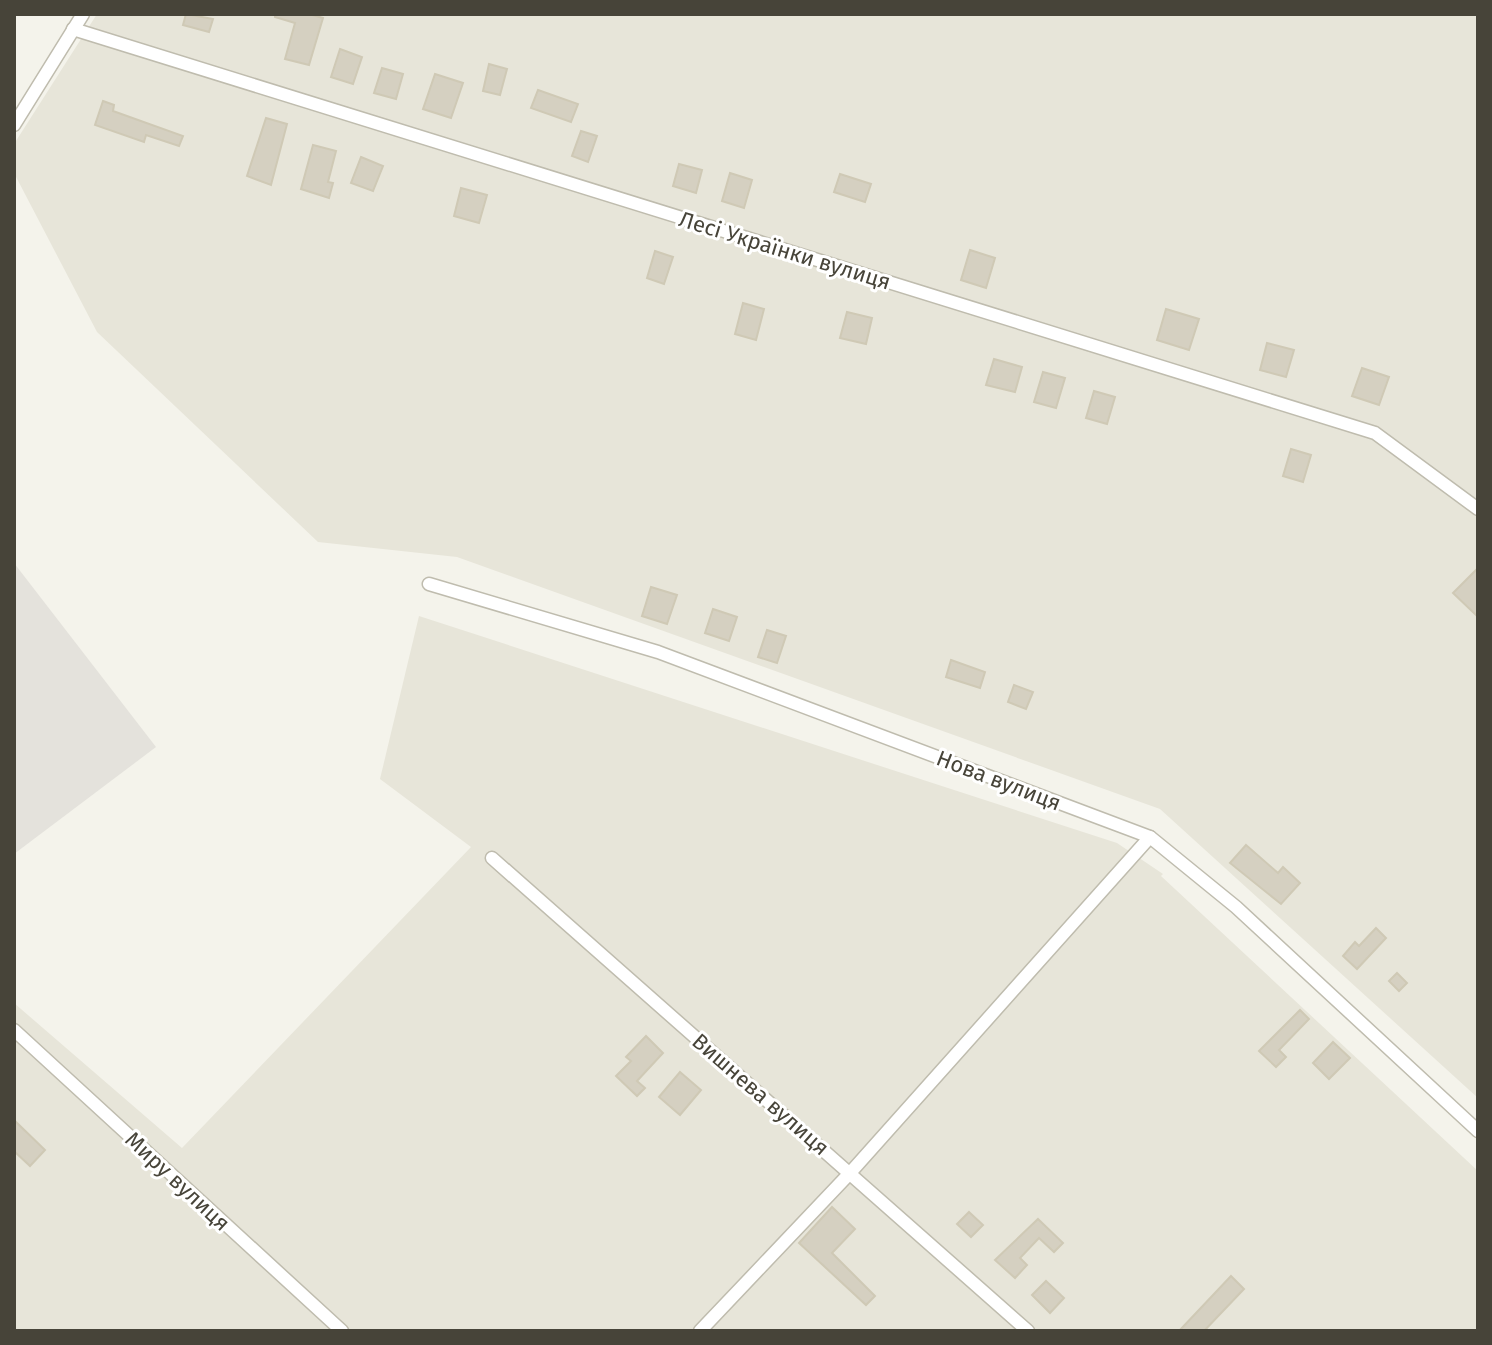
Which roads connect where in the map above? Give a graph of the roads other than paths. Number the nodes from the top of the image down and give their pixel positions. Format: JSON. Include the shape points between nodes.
{"nodes":[{"id":1,"x":83,"y":14,"type":"edge"},
{"id":2,"x":73,"y":29,"type":"junction"},
{"id":3,"x":14,"y":125,"type":"edge"},
{"id":4,"x":1478,"y":509,"type":"edge"},
{"id":5,"x":429,"y":584,"type":"dead end"},
{"id":6,"x":1150,"y":837,"type":"junction"},
{"id":7,"x":492,"y":858,"type":"dead end"},
{"id":8,"x":14,"y":1030,"type":"edge"},
{"id":9,"x":1478,"y":1131,"type":"edge"},
{"id":10,"x":850,"y":1173,"type":"junction"},
{"id":11,"x":342,"y":1331,"type":"edge"},
{"id":12,"x":700,"y":1331,"type":"edge"},
{"id":13,"x":1028,"y":1331,"type":"edge"}],
"edges":[{"from":1,"to":2,"type":"street"},
{"from":2,"to":3,"type":"street"},
{"from":2,"to":4,"type":"street","name":"Лесі Українки вулиця","via":[[1375,433]]},
{"from":5,"to":6,"type":"street","name":"Нова вулиця","via":[[658,652]]},
{"from":6,"to":9,"type":"street","name":"Нова вулиця","via":[[1236,907]]},
{"from":6,"to":10,"type":"street"},
{"from":7,"to":10,"type":"street","name":"Вишнева вулиця"},
{"from":8,"to":11,"type":"street","name":"Миру вулиця"},
{"from":10,"to":12,"type":"street"},
{"from":10,"to":13,"type":"street","name":"Вишнева вулиця"}]}
